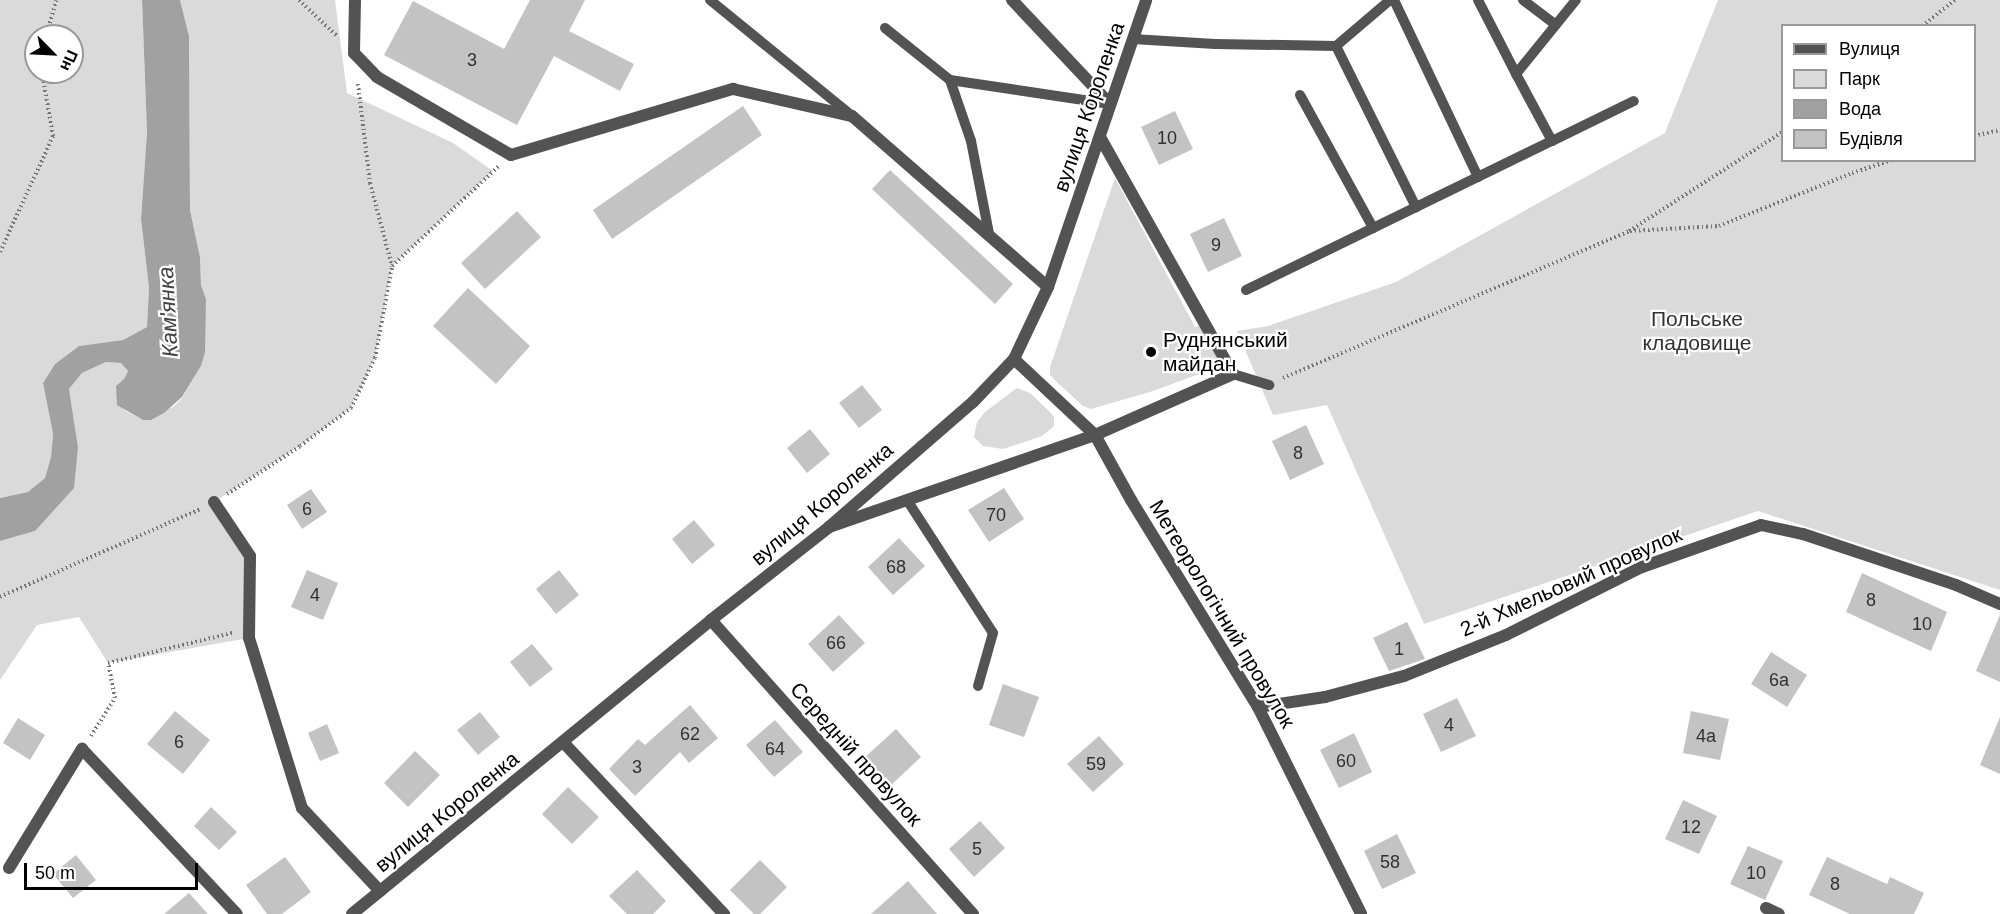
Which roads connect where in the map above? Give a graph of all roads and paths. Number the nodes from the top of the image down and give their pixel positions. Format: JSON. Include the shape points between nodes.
{"nodes":[{"id":1,"x":56,"y":0,"type":"edge"},
{"id":2,"x":299,"y":0,"type":"edge"},
{"id":3,"x":355,"y":0,"type":"edge"},
{"id":4,"x":711,"y":0,"type":"edge"},
{"id":5,"x":1012,"y":0,"type":"edge"},
{"id":6,"x":1146,"y":0,"type":"edge"},
{"id":7,"x":1390,"y":0,"type":"edge"},
{"id":8,"x":1394,"y":0,"type":"edge"},
{"id":9,"x":1478,"y":0,"type":"edge"},
{"id":10,"x":1523,"y":0,"type":"edge"},
{"id":11,"x":1575,"y":0,"type":"edge"},
{"id":12,"x":1955,"y":0,"type":"edge"},
{"id":13,"x":49,"y":24,"type":"edge"},
{"id":14,"x":1925,"y":24,"type":"edge"},
{"id":15,"x":1556,"y":25,"type":"junction"},
{"id":16,"x":885,"y":28,"type":"dead end"},
{"id":17,"x":1133,"y":39,"type":"junction"},
{"id":18,"x":1336,"y":46,"type":"junction"},
{"id":19,"x":354,"y":53,"type":"junction"},
{"id":20,"x":1516,"y":74,"type":"junction"},
{"id":21,"x":950,"y":80,"type":"junction"},
{"id":22,"x":44,"y":84,"type":"edge"},
{"id":23,"x":1300,"y":95,"type":"dead end"},
{"id":24,"x":1634,"y":101,"type":"dead end"},
{"id":25,"x":1110,"y":104,"type":"junction"},
{"id":26,"x":852,"y":116,"type":"junction"},
{"id":27,"x":2000,"y":130,"type":"edge"},
{"id":28,"x":1781,"y":133,"type":"edge"},
{"id":29,"x":1976,"y":136,"type":"edge"},
{"id":30,"x":1100,"y":137,"type":"junction"},
{"id":31,"x":1552,"y":141,"type":"junction"},
{"id":32,"x":511,"y":154,"type":"junction"},
{"id":33,"x":1886,"y":162,"type":"edge"},
{"id":34,"x":1478,"y":177,"type":"junction"},
{"id":35,"x":1416,"y":207,"type":"junction"},
{"id":36,"x":1372,"y":228,"type":"junction"},
{"id":37,"x":1629,"y":231,"type":"junction"},
{"id":38,"x":989,"y":234,"type":"junction"},
{"id":39,"x":0,"y":252,"type":"edge"},
{"id":40,"x":392,"y":266,"type":"junction"},
{"id":41,"x":1048,"y":287,"type":"junction"},
{"id":42,"x":1246,"y":290,"type":"dead end"},
{"id":43,"x":1014,"y":359,"type":"junction"},
{"id":44,"x":1233,"y":375,"type":"junction"},
{"id":45,"x":1269,"y":385,"type":"joint"},
{"id":46,"x":1095,"y":435,"type":"junction"},
{"id":47,"x":907,"y":500,"type":"junction"},
{"id":48,"x":214,"y":502,"type":"junction"},
{"id":49,"x":829,"y":528,"type":"junction"},
{"id":50,"x":0,"y":597,"type":"edge"},
{"id":51,"x":2000,"y":604,"type":"edge"},
{"id":52,"x":711,"y":620,"type":"junction"},
{"id":53,"x":249,"y":629,"type":"junction"},
{"id":54,"x":978,"y":686,"type":"dead end"},
{"id":55,"x":1258,"y":707,"type":"junction"},
{"id":56,"x":563,"y":742,"type":"junction"},
{"id":57,"x":82,"y":749,"type":"junction"},
{"id":58,"x":9,"y":868,"type":"dead end"},
{"id":59,"x":380,"y":891,"type":"junction"},
{"id":60,"x":1766,"y":908,"type":"dead end"},
{"id":61,"x":237,"y":914,"type":"edge"},
{"id":62,"x":352,"y":914,"type":"edge"},
{"id":63,"x":724,"y":914,"type":"edge"},
{"id":64,"x":973,"y":914,"type":"edge"},
{"id":65,"x":1361,"y":914,"type":"edge"},
{"id":66,"x":1779,"y":914,"type":"edge"}],
"edges":[{"from":1,"to":13,"type":"path"},
{"from":2,"to":19,"type":"path"},
{"from":3,"to":19,"type":"street"},
{"from":4,"to":26,"type":"lane"},
{"from":5,"to":25,"type":"street"},
{"from":6,"to":17,"type":"street","name":"вулиця Короленка"},
{"from":7,"to":18,"type":"lane"},
{"from":8,"to":34,"type":"lane"},
{"from":9,"to":20,"type":"lane"},
{"from":10,"to":15,"type":"lane"},
{"from":11,"to":15,"type":"lane"},
{"from":12,"to":14,"type":"path"},
{"from":15,"to":20,"type":"lane"},
{"from":16,"to":21,"type":"lane"},
{"from":17,"to":18,"type":"lane"},
{"from":17,"to":25,"type":"street","name":"вулиця Короленка"},
{"from":18,"to":35,"type":"lane"},
{"from":19,"to":32,"type":"street","via":[[377,77]]},
{"from":19,"to":40,"type":"path","via":[[370,183]]},
{"from":20,"to":31,"type":"lane"},
{"from":21,"to":25,"type":"lane"},
{"from":21,"to":38,"type":"lane","via":[[971,141]]},
{"from":22,"to":39,"type":"path","via":[[53,136]]},
{"from":23,"to":36,"type":"lane"},
{"from":24,"to":31,"type":"lane"},
{"from":25,"to":30,"type":"street","name":"вулиця Короленка"},
{"from":26,"to":32,"type":"street","via":[[733,89]]},
{"from":26,"to":38,"type":"street"},
{"from":27,"to":29,"type":"path"},
{"from":28,"to":37,"type":"path"},
{"from":30,"to":41,"type":"street","name":"вулиця Короленка"},
{"from":30,"to":44,"type":"street"},
{"from":31,"to":34,"type":"lane"},
{"from":32,"to":40,"type":"path"},
{"from":33,"to":37,"type":"path","via":[[1719,226]]},
{"from":34,"to":35,"type":"lane"},
{"from":35,"to":36,"type":"lane"},
{"from":36,"to":42,"type":"lane"},
{"from":37,"to":45,"type":"path"},
{"from":38,"to":41,"type":"street"},
{"from":40,"to":48,"type":"path","via":[[375,358],[351,408]]},
{"from":41,"to":43,"type":"street","name":"вулиця Короленка"},
{"from":43,"to":46,"type":"street","name":"Метеорологічний провулок"},
{"from":43,"to":49,"type":"street","name":"вулиця Короленка","via":[[973,402]]},
{"from":44,"to":45,"type":"lane"},
{"from":44,"to":46,"type":"street"},
{"from":46,"to":47,"type":"street"},
{"from":46,"to":55,"type":"street","name":"Метеорологічний провулок"},
{"from":47,"to":49,"type":"street"},
{"from":47,"to":54,"type":"lane","via":[[993,633]]},
{"from":48,"to":50,"type":"path"},
{"from":48,"to":53,"type":"street","via":[[250,556]]},
{"from":49,"to":52,"type":"street","name":"вулиця Короленка"},
{"from":51,"to":55,"type":"street","name":"2-й Хмельовий провулок","via":[[1956,585],[1803,534],[1761,525],[1642,567],[1506,635],[1404,676],[1325,697]]},
{"from":52,"to":56,"type":"street","name":"вулиця Короленка"},
{"from":52,"to":64,"type":"street","name":"Середній провулок"},
{"from":53,"to":57,"type":"path","via":[[108,663],[115,698]]},
{"from":53,"to":59,"type":"street","via":[[302,808]]},
{"from":55,"to":65,"type":"street","name":"Метеорологічний провулок"},
{"from":56,"to":59,"type":"street","name":"вулиця Короленка"},
{"from":56,"to":63,"type":"street"},
{"from":57,"to":58,"type":"street"},
{"from":57,"to":61,"type":"street"},
{"from":59,"to":62,"type":"street","name":"вулиця Короленка"},
{"from":60,"to":66,"type":"street"}]}
